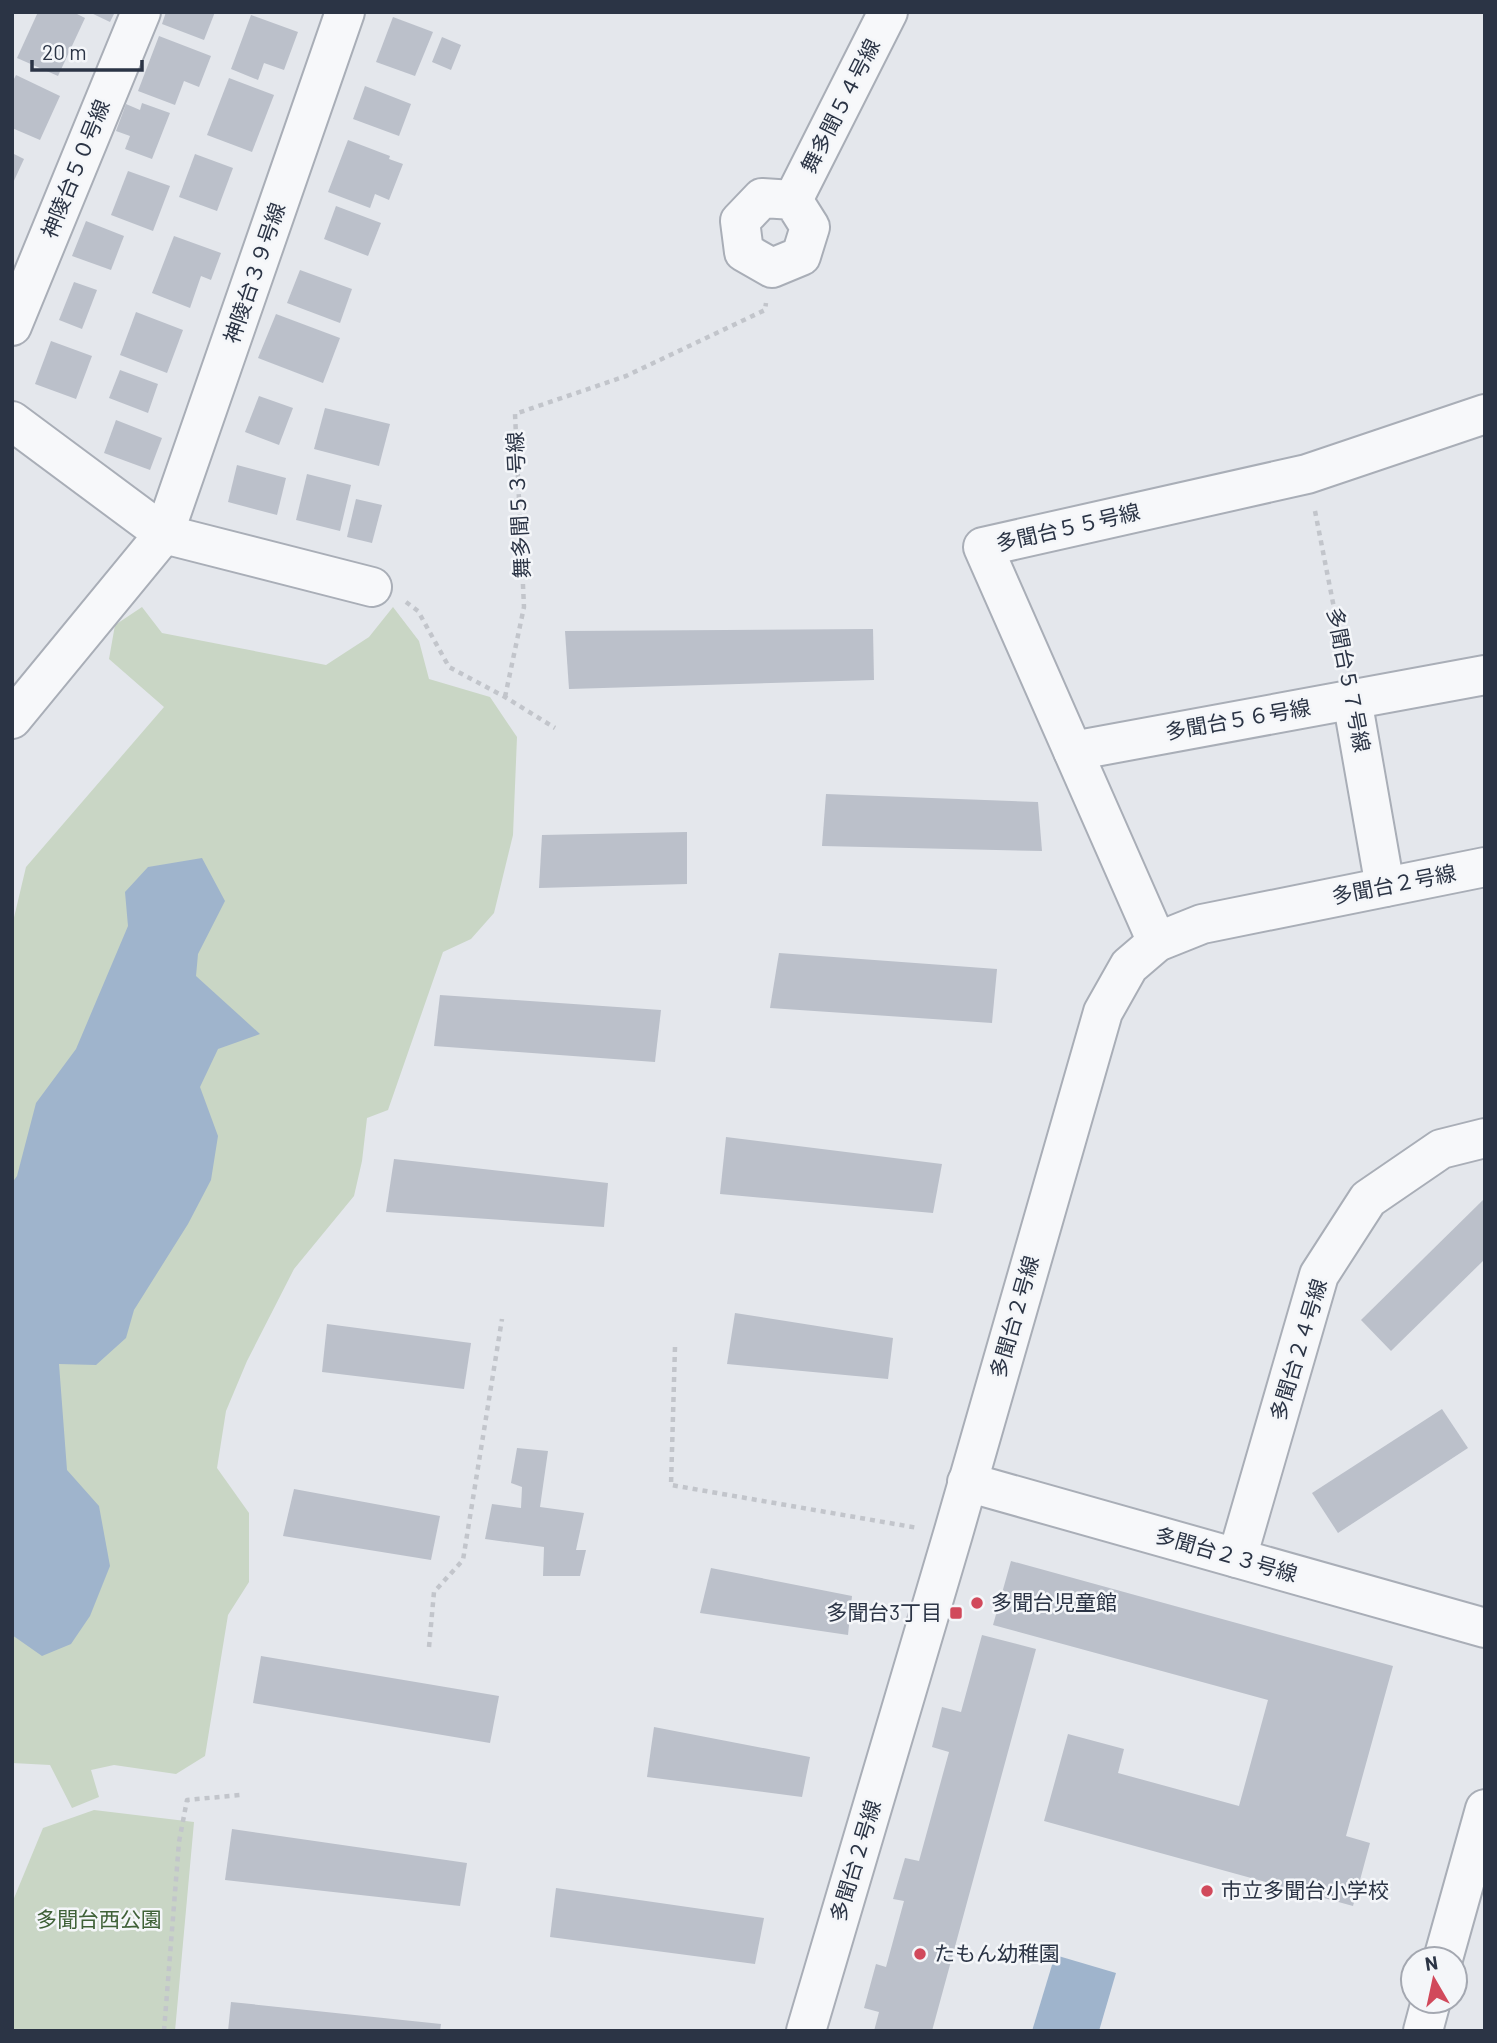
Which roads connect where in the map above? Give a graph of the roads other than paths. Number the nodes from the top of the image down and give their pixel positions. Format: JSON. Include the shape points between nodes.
{"nodes":[{"id":1,"x":141,"y":12,"type":"edge"},
{"id":2,"x":345,"y":12,"type":"edge"},
{"id":3,"x":888,"y":12,"type":"edge"},
{"id":4,"x":793,"y":200,"type":"junction"},
{"id":5,"x":12,"y":326,"type":"edge"},
{"id":6,"x":1485,"y":414,"type":"edge"},
{"id":7,"x":12,"y":421,"type":"edge"},
{"id":8,"x":164,"y":534,"type":"junction"},
{"id":9,"x":372,"y":587,"type":"road end"},
{"id":10,"x":1485,"y":675,"type":"edge"},
{"id":11,"x":1352,"y":699,"type":"junction"},
{"id":12,"x":12,"y":719,"type":"edge"},
{"id":13,"x":1073,"y":751,"type":"junction"},
{"id":14,"x":1485,"y":867,"type":"edge"},
{"id":15,"x":1385,"y":887,"type":"junction"},
{"id":16,"x":1157,"y":942,"type":"junction"},
{"id":17,"x":1485,"y":1138,"type":"edge"},
{"id":18,"x":967,"y":1482,"type":"junction"},
{"id":19,"x":1237,"y":1558,"type":"junction"},
{"id":20,"x":1485,"y":1628,"type":"edge"},
{"id":21,"x":1485,"y":1809,"type":"edge"},
{"id":22,"x":1447,"y":1945,"type":"edge"},
{"id":23,"x":806,"y":2031,"type":"edge"}],
"edges":[{"from":1,"to":5,"type":"street","name":"神陵台５０号線"},
{"from":2,"to":8,"type":"street","name":"神陵台３９号線"},
{"from":3,"to":4,"type":"street","name":"舞多聞５４号線"},
{"from":4,"to":4,"type":"street","via":[[810,227],[801,257],[772,268],[744,252],[740,220],[762,198]]},
{"from":6,"to":13,"type":"street","name":"多聞台５５号線","via":[[1307,474],[984,548]]},
{"from":7,"to":8,"type":"street"},
{"from":8,"to":9,"type":"street"},
{"from":8,"to":12,"type":"street","name":"神陵台３９号線"},
{"from":10,"to":11,"type":"street","name":"多聞台５６号線"},
{"from":11,"to":13,"type":"street","name":"多聞台５６号線"},
{"from":11,"to":15,"type":"street","name":"多聞台５７号線"},
{"from":13,"to":16,"type":"street","name":"多聞台５５号線"},
{"from":14,"to":15,"type":"street","name":"多聞台２号線"},
{"from":15,"to":16,"type":"street","name":"多聞台２号線","via":[[1202,924]]},
{"from":16,"to":18,"type":"street","name":"多聞台２号線","via":[[1129,966],[1103,1012]]},
{"from":17,"to":19,"type":"street","name":"多聞台２４号線","via":[[1441,1149],[1368,1199],[1319,1275]]},
{"from":18,"to":19,"type":"street","name":"多聞台２３号線"},
{"from":18,"to":23,"type":"street","name":"多聞台２号線"},
{"from":19,"to":20,"type":"street","name":"多聞台２３号線"},
{"from":21,"to":22,"type":"street"}]}
